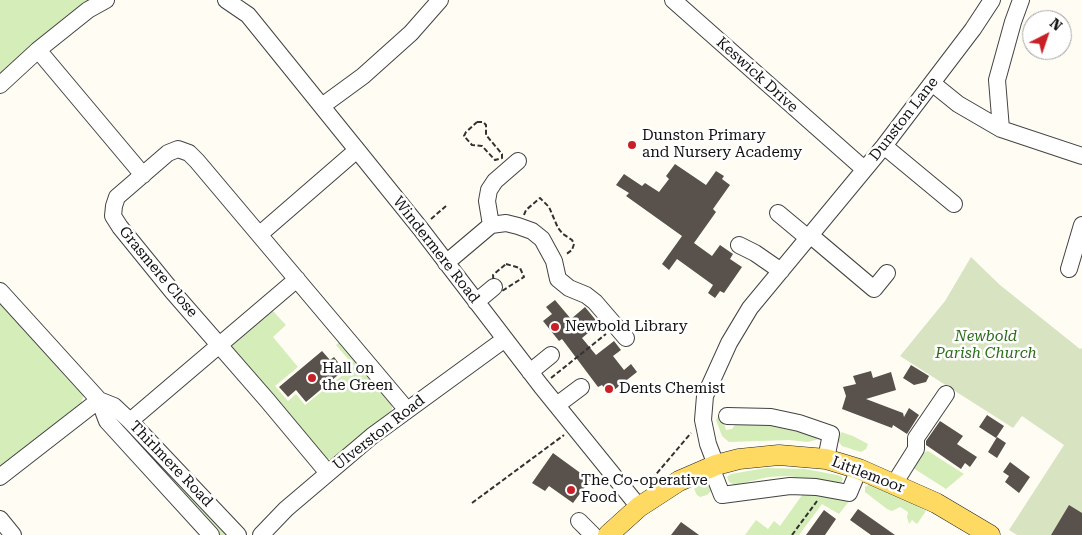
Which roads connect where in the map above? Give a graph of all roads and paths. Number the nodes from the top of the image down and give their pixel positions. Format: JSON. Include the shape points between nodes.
{"nodes":[{"id":1,"x":226,"y":0,"type":"edge"},
{"id":2,"x":440,"y":0,"type":"edge"},
{"id":3,"x":673,"y":0,"type":"edge"},
{"id":4,"x":992,"y":0,"type":"edge"},
{"id":5,"x":1022,"y":0,"type":"edge"},
{"id":6,"x":101,"y":1,"type":"edge"},
{"id":7,"x":38,"y":50,"type":"junction"},
{"id":8,"x":932,"y":83,"type":"junction"},
{"id":9,"x":0,"y":85,"type":"edge"},
{"id":10,"x":322,"y":106,"type":"junction"},
{"id":11,"x":1001,"y":129,"type":"junction"},
{"id":12,"x":884,"y":146,"type":"junction"},
{"id":13,"x":357,"y":150,"type":"junction"},
{"id":14,"x":1082,"y":156,"type":"edge"},
{"id":15,"x":510,"y":162,"type":"junction"},
{"id":16,"x":864,"y":169,"type":"junction"},
{"id":17,"x":143,"y":175,"type":"junction"},
{"id":18,"x":954,"y":204,"type":"dead end"},
{"id":19,"x":446,"y":206,"type":"dead end"},
{"id":20,"x":778,"y":213,"type":"dead end"},
{"id":21,"x":491,"y":225,"type":"junction"},
{"id":22,"x":1082,"y":225,"type":"edge"},
{"id":23,"x":518,"y":226,"type":"junction"},
{"id":24,"x":420,"y":228,"type":"junction"},
{"id":25,"x":260,"y":234,"type":"junction"},
{"id":26,"x":809,"y":237,"type":"junction"},
{"id":27,"x":739,"y":245,"type":"dead end"},
{"id":28,"x":554,"y":261,"type":"junction"},
{"id":29,"x":446,"y":262,"type":"junction"},
{"id":30,"x":1069,"y":269,"type":"dead end"},
{"id":31,"x":781,"y":271,"type":"junction"},
{"id":32,"x":887,"y":272,"type":"dead end"},
{"id":33,"x":297,"y":279,"type":"junction"},
{"id":34,"x":494,"y":287,"type":"junction"},
{"id":35,"x":0,"y":291,"type":"edge"},
{"id":36,"x":476,"y":302,"type":"junction"},
{"id":37,"x":621,"y":332,"type":"joint"},
{"id":38,"x":505,"y":339,"type":"junction"},
{"id":39,"x":220,"y":346,"type":"junction"},
{"id":40,"x":551,"y":355,"type":"dead end"},
{"id":41,"x":530,"y":372,"type":"junction"},
{"id":42,"x":541,"y":386,"type":"junction"},
{"id":43,"x":580,"y":386,"type":"dead end"},
{"id":44,"x":946,"y":394,"type":"dead end"},
{"id":45,"x":99,"y":400,"type":"junction"},
{"id":46,"x":557,"y":405,"type":"junction"},
{"id":47,"x":407,"y":410,"type":"junction"},
{"id":48,"x":727,"y":416,"type":"dead end"},
{"id":49,"x":130,"y":421,"type":"junction"},
{"id":50,"x":574,"y":428,"type":"junction"},
{"id":51,"x":691,"y":428,"type":"dead end"},
{"id":52,"x":826,"y":460,"type":"junction"},
{"id":53,"x":713,"y":466,"type":"junction"},
{"id":54,"x":858,"y":469,"type":"junction"},
{"id":55,"x":328,"y":473,"type":"junction"},
{"id":56,"x":0,"y":477,"type":"edge"},
{"id":57,"x":652,"y":480,"type":"dead end"},
{"id":58,"x":894,"y":484,"type":"junction"},
{"id":59,"x":826,"y":489,"type":"junction"},
{"id":60,"x":472,"y":503,"type":"dead end"},
{"id":61,"x":639,"y":507,"type":"junction"},
{"id":62,"x":0,"y":518,"type":"edge"},
{"id":63,"x":580,"y":521,"type":"dead end"},
{"id":64,"x":13,"y":535,"type":"edge"},
{"id":65,"x":211,"y":535,"type":"edge"},
{"id":66,"x":238,"y":535,"type":"edge"},
{"id":67,"x":261,"y":535,"type":"edge"},
{"id":68,"x":593,"y":535,"type":"edge"},
{"id":69,"x":608,"y":535,"type":"edge"},
{"id":70,"x":792,"y":535,"type":"edge"},
{"id":71,"x":990,"y":535,"type":"edge"}],
"edges":[{"from":1,"to":10,"type":"street","name":"Windermere Road","via":[[248,15]]},
{"from":2,"to":10,"type":"street","via":[[411,33]]},
{"from":3,"to":16,"type":"street","name":"Keswick Drive"},
{"from":4,"to":8,"type":"street","name":"Dunston Lane"},
{"from":5,"to":11,"type":"street","via":[[998,80]]},
{"from":6,"to":7,"type":"street"},
{"from":7,"to":9,"type":"street"},
{"from":7,"to":17,"type":"street"},
{"from":8,"to":11,"type":"street","via":[[958,104]]},
{"from":8,"to":12,"type":"street","name":"Dunston Lane"},
{"from":10,"to":13,"type":"street","name":"Windermere Road"},
{"from":11,"to":14,"type":"street"},
{"from":12,"to":16,"type":"street","name":"Dunston Lane"},
{"from":12,"to":18,"type":"street"},
{"from":13,"to":24,"type":"street","name":"Windermere Road"},
{"from":13,"to":25,"type":"street"},
{"from":15,"to":15,"type":"path","via":[[496,160],[482,146],[472,145],[464,136],[466,132],[477,122],[483,122],[486,135]]},
{"from":15,"to":21,"type":"street","via":[[489,190],[487,201]]},
{"from":16,"to":26,"type":"street","name":"Dunston Lane"},
{"from":17,"to":25,"type":"street","name":"Grasmere Close","via":[[168,153],[178,149],[189,153]]},
{"from":17,"to":39,"type":"street","name":"Grasmere Close","via":[[117,197],[113,216]]},
{"from":19,"to":24,"type":"path"},
{"from":20,"to":26,"type":"street"},
{"from":21,"to":23,"type":"street"},
{"from":21,"to":29,"type":"street"},
{"from":22,"to":30,"type":"street"},
{"from":23,"to":28,"type":"street","via":[[542,239]]},
{"from":23,"to":28,"type":"path","via":[[526,210],[540,198],[549,207],[558,228],[574,244],[572,250]]},
{"from":24,"to":29,"type":"street","name":"Windermere Road"},
{"from":25,"to":33,"type":"street","name":"Grasmere Close"},
{"from":26,"to":31,"type":"street","name":"Dunston Lane"},
{"from":26,"to":32,"type":"street","via":[[874,288]]},
{"from":27,"to":31,"type":"street"},
{"from":28,"to":37,"type":"street","via":[[558,278],[595,302]]},
{"from":29,"to":36,"type":"street","name":"Windermere Road"},
{"from":31,"to":53,"type":"street","name":"Dunston Lane","via":[[750,308],[729,343],[705,396],[703,420]]},
{"from":33,"to":39,"type":"street"},
{"from":33,"to":47,"type":"street","name":"Grasmere Close"},
{"from":34,"to":34,"type":"path","via":[[493,275],[506,264],[520,268],[524,277],[502,291]]},
{"from":34,"to":36,"type":"street"},
{"from":35,"to":45,"type":"street","name":"Thirlmere Road"},
{"from":36,"to":38,"type":"street","name":"Windermere Road"},
{"from":37,"to":42,"type":"path"},
{"from":38,"to":41,"type":"street","name":"Windermere Road"},
{"from":38,"to":47,"type":"street","name":"Ulverston Road"},
{"from":39,"to":49,"type":"street"},
{"from":39,"to":55,"type":"street","name":"Grasmere Close"},
{"from":40,"to":41,"type":"street"},
{"from":41,"to":42,"type":"street","name":"Windermere Road"},
{"from":42,"to":46,"type":"street","name":"Windermere Road"},
{"from":43,"to":46,"type":"street"},
{"from":44,"to":58,"type":"street","via":[[916,438],[916,449]]},
{"from":45,"to":49,"type":"street","name":"Thirlmere Road","via":[[114,406]]},
{"from":45,"to":56,"type":"street"},
{"from":45,"to":65,"type":"street","name":"Thirlmere Road","via":[[107,421]]},
{"from":46,"to":50,"type":"street","name":"Windermere Road"},
{"from":47,"to":55,"type":"street","name":"Ulverston Road"},
{"from":48,"to":52,"type":"street","via":[[770,417],[799,422],[831,434]]},
{"from":49,"to":66,"type":"street","name":"Thirlmere Road"},
{"from":50,"to":60,"type":"path"},
{"from":50,"to":61,"type":"street","name":"Windermere Road"},
{"from":51,"to":57,"type":"path","via":[[691,435]]},
{"from":52,"to":53,"type":"main road","name":"Littlemoor","via":[[779,455],[739,459]]},
{"from":52,"to":54,"type":"main road","name":"Littlemoor"},
{"from":53,"to":59,"type":"street","name":"Dunston Lane","via":[[722,495],[790,486]]},
{"from":53,"to":61,"type":"main road","name":"Littlemoor","via":[[672,485]]},
{"from":54,"to":58,"type":"main road","name":"Littlemoor"},
{"from":54,"to":59,"type":"street","via":[[850,493]]},
{"from":55,"to":67,"type":"street","name":"Ulverston Road"},
{"from":58,"to":71,"type":"main road","name":"Littlemoor","via":[[936,502]]},
{"from":59,"to":70,"type":"path"},
{"from":61,"to":69,"type":"main road","name":"Littlemoor"},
{"from":62,"to":64,"type":"street"},
{"from":63,"to":68,"type":"street"}]}
